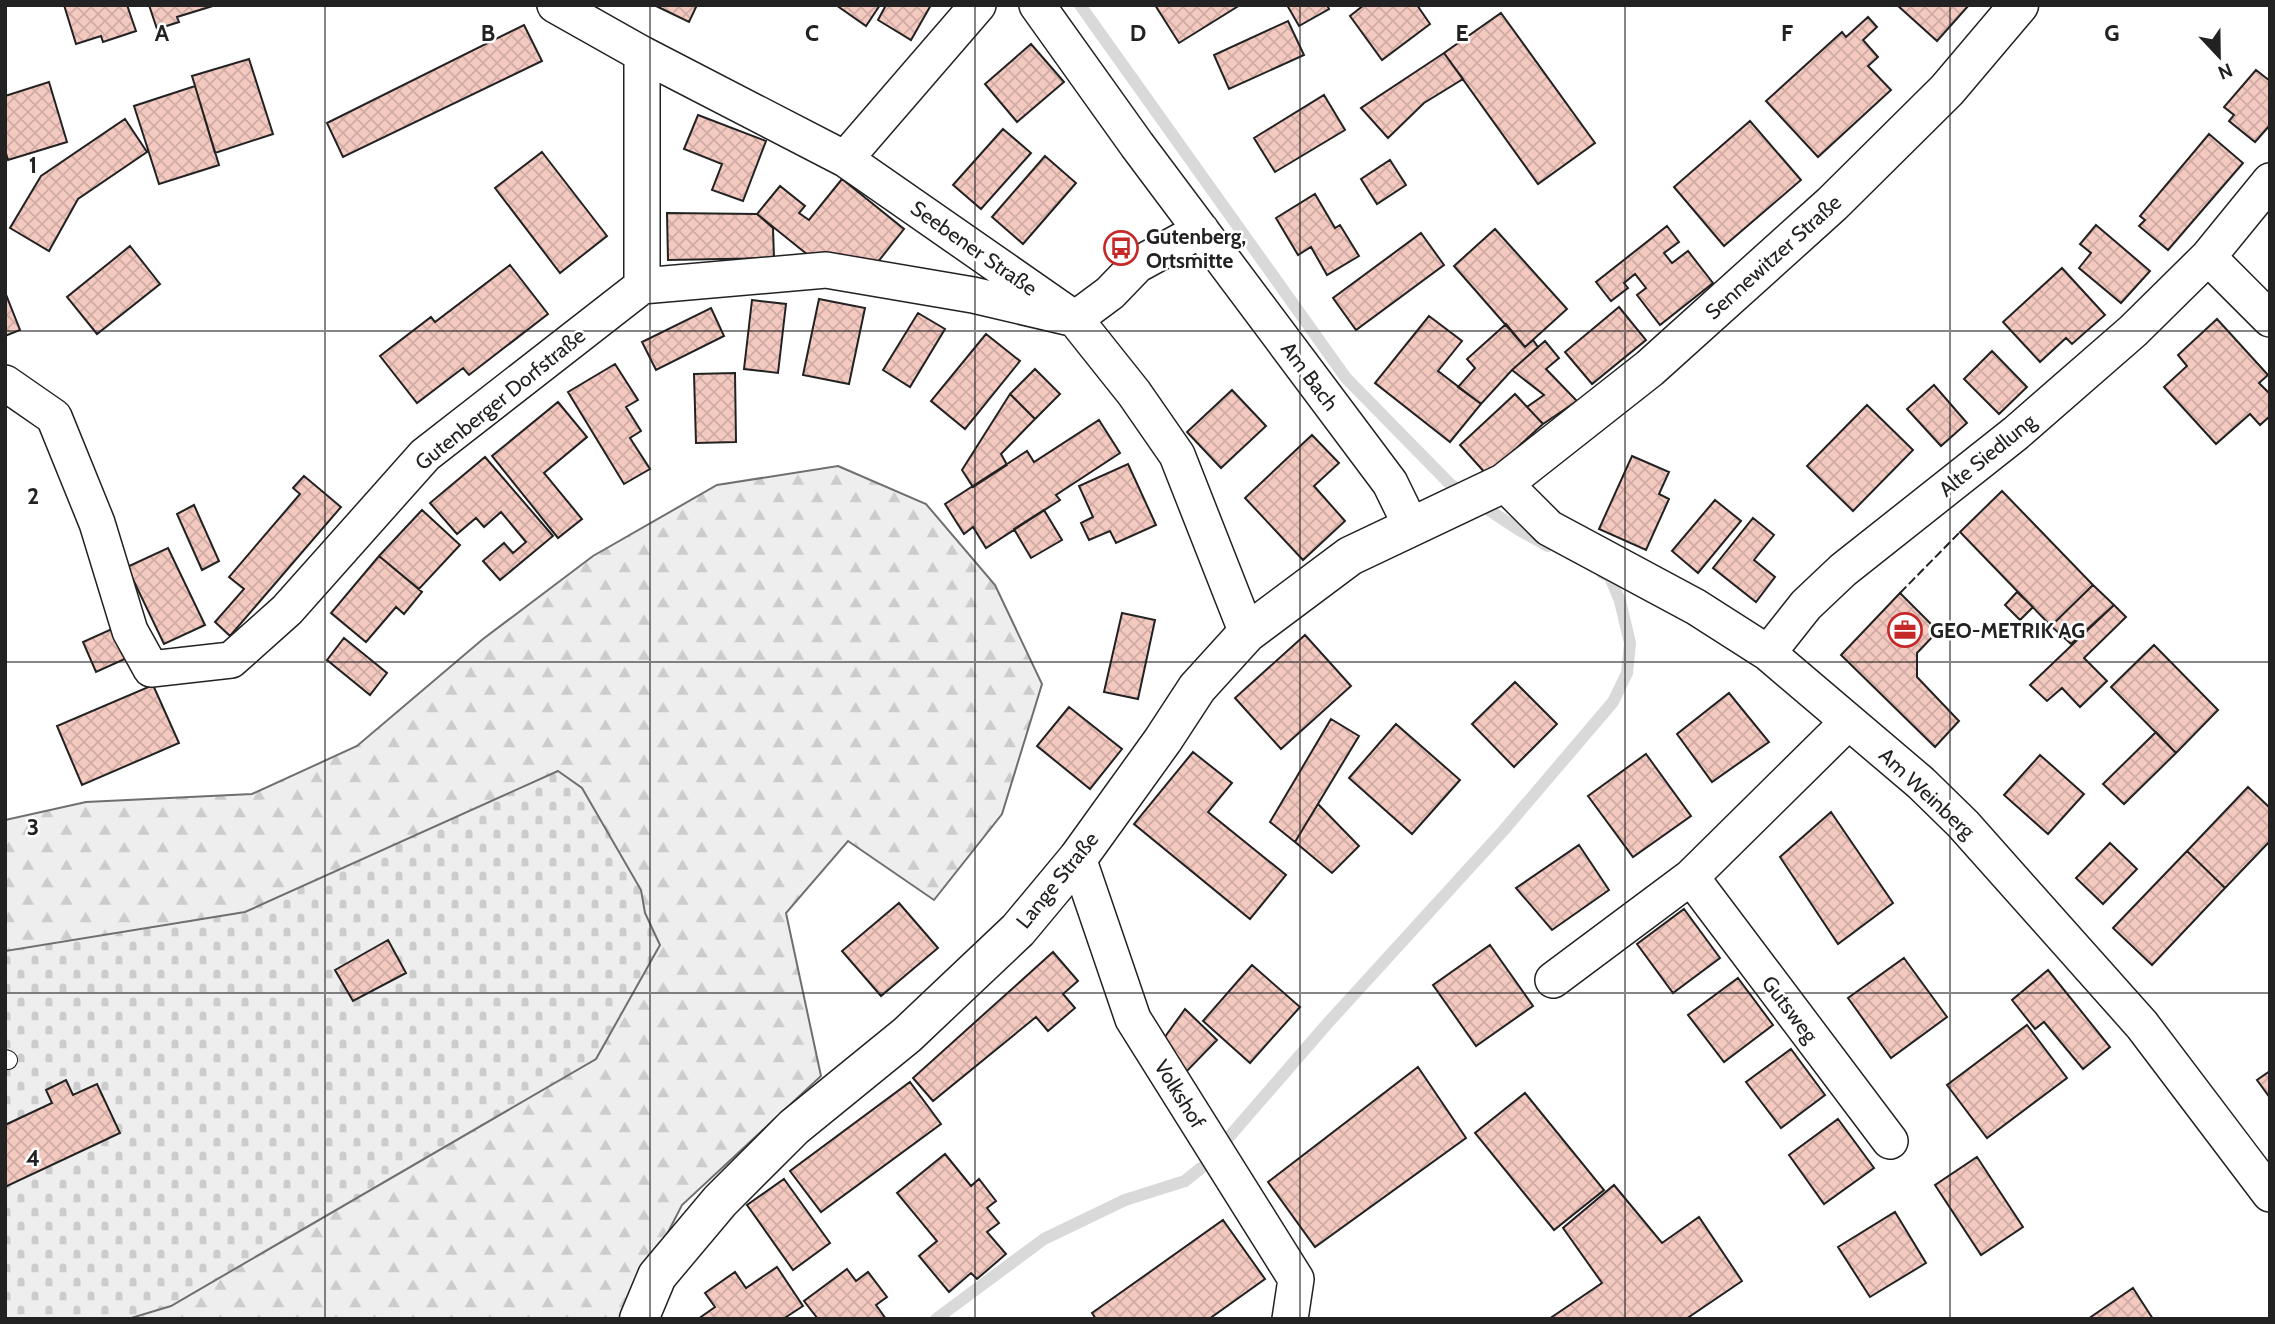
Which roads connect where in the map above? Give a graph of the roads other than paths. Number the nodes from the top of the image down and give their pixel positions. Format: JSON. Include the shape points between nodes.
{"nodes":[{"id":1,"x":555,"y":5,"type":"edge"},
{"id":2,"x":978,"y":5,"type":"edge"},
{"id":3,"x":1037,"y":5,"type":"edge"},
{"id":4,"x":2019,"y":5,"type":"edge"},
{"id":5,"x":642,"y":54,"type":"junction"},
{"id":6,"x":845,"y":159,"type":"junction"},
{"id":7,"x":2270,"y":181,"type":"edge"},
{"id":8,"x":1201,"y":230,"type":"junction"},
{"id":9,"x":2208,"y":257,"type":"junction"},
{"id":10,"x":642,"y":286,"type":"junction"},
{"id":11,"x":1074,"y":319,"type":"junction"},
{"id":12,"x":2270,"y":319,"type":"edge"},
{"id":13,"x":5,"y":383,"type":"edge"},
{"id":14,"x":1492,"y":488,"type":"junction"},
{"id":15,"x":1424,"y":520,"type":"junction"},
{"id":16,"x":1247,"y":633,"type":"junction"},
{"id":17,"x":1768,"y":653,"type":"junction"},
{"id":18,"x":1848,"y":722,"type":"junction"},
{"id":19,"x":1078,"y":858,"type":"junction"},
{"id":20,"x":1691,"y":877,"type":"junction"},
{"id":21,"x":1553,"y":980,"type":"dead end"},
{"id":22,"x":1889,"y":1141,"type":"dead end"},
{"id":23,"x":2270,"y":1194,"type":"edge"},
{"id":24,"x":639,"y":1319,"type":"edge"},
{"id":25,"x":1290,"y":1319,"type":"edge"}],
"edges":[{"from":1,"to":5,"type":"street","name":"Seebener Straße"},
{"from":2,"to":6,"type":"street"},
{"from":3,"to":8,"type":"street","name":"Am Bach"},
{"from":4,"to":14,"type":"street","name":"Sennewitzer Straße","via":[[1947,90],[1832,204],[1650,368]]},
{"from":5,"to":6,"type":"street","name":"Seebener Straße"},
{"from":5,"to":10,"type":"street"},
{"from":6,"to":11,"type":"street","name":"Seebener Straße"},
{"from":7,"to":9,"type":"street","name":"Alte Siedlung"},
{"from":8,"to":11,"type":"street","via":[[1137,265],[1110,293]]},
{"from":8,"to":15,"type":"street","name":"Am Bach","via":[[1390,483]]},
{"from":9,"to":12,"type":"street"},
{"from":9,"to":17,"type":"street","name":"Alte Siedlung","via":[[2133,331],[2015,433],[1843,570],[1806,605]]},
{"from":10,"to":11,"type":"street","via":[[826,270],[973,295]]},
{"from":10,"to":13,"type":"street","name":"Gutenberger Dorfstraße","via":[[425,455],[286,610],[231,660],[150,669],[130,631],[97,523],[54,417]]},
{"from":11,"to":16,"type":"street","name":"Seebener Straße","via":[[1177,455]]},
{"from":14,"to":15,"type":"street","name":"Lange Straße"},
{"from":14,"to":17,"type":"street","name":"Am Weinberg","via":[[1549,528],[1696,607]]},
{"from":15,"to":16,"type":"street","name":"Lange Straße","via":[[1350,555]]},
{"from":16,"to":19,"type":"street","name":"Lange Straße","via":[[1197,688]]},
{"from":17,"to":18,"type":"street","name":"Am Weinberg"},
{"from":18,"to":20,"type":"street"},
{"from":18,"to":23,"type":"street","name":"Am Weinberg","via":[[1963,824],[2115,995]]},
{"from":19,"to":24,"type":"street","name":"Lange Straße","via":[[1018,930],[907,1035],[794,1127],[720,1201],[657,1276]]},
{"from":19,"to":25,"type":"street","name":"Volkshof","via":[[1133,1018],[1296,1279]]},
{"from":20,"to":21,"type":"street"},
{"from":20,"to":22,"type":"street","name":"Gutsweg"}]}
